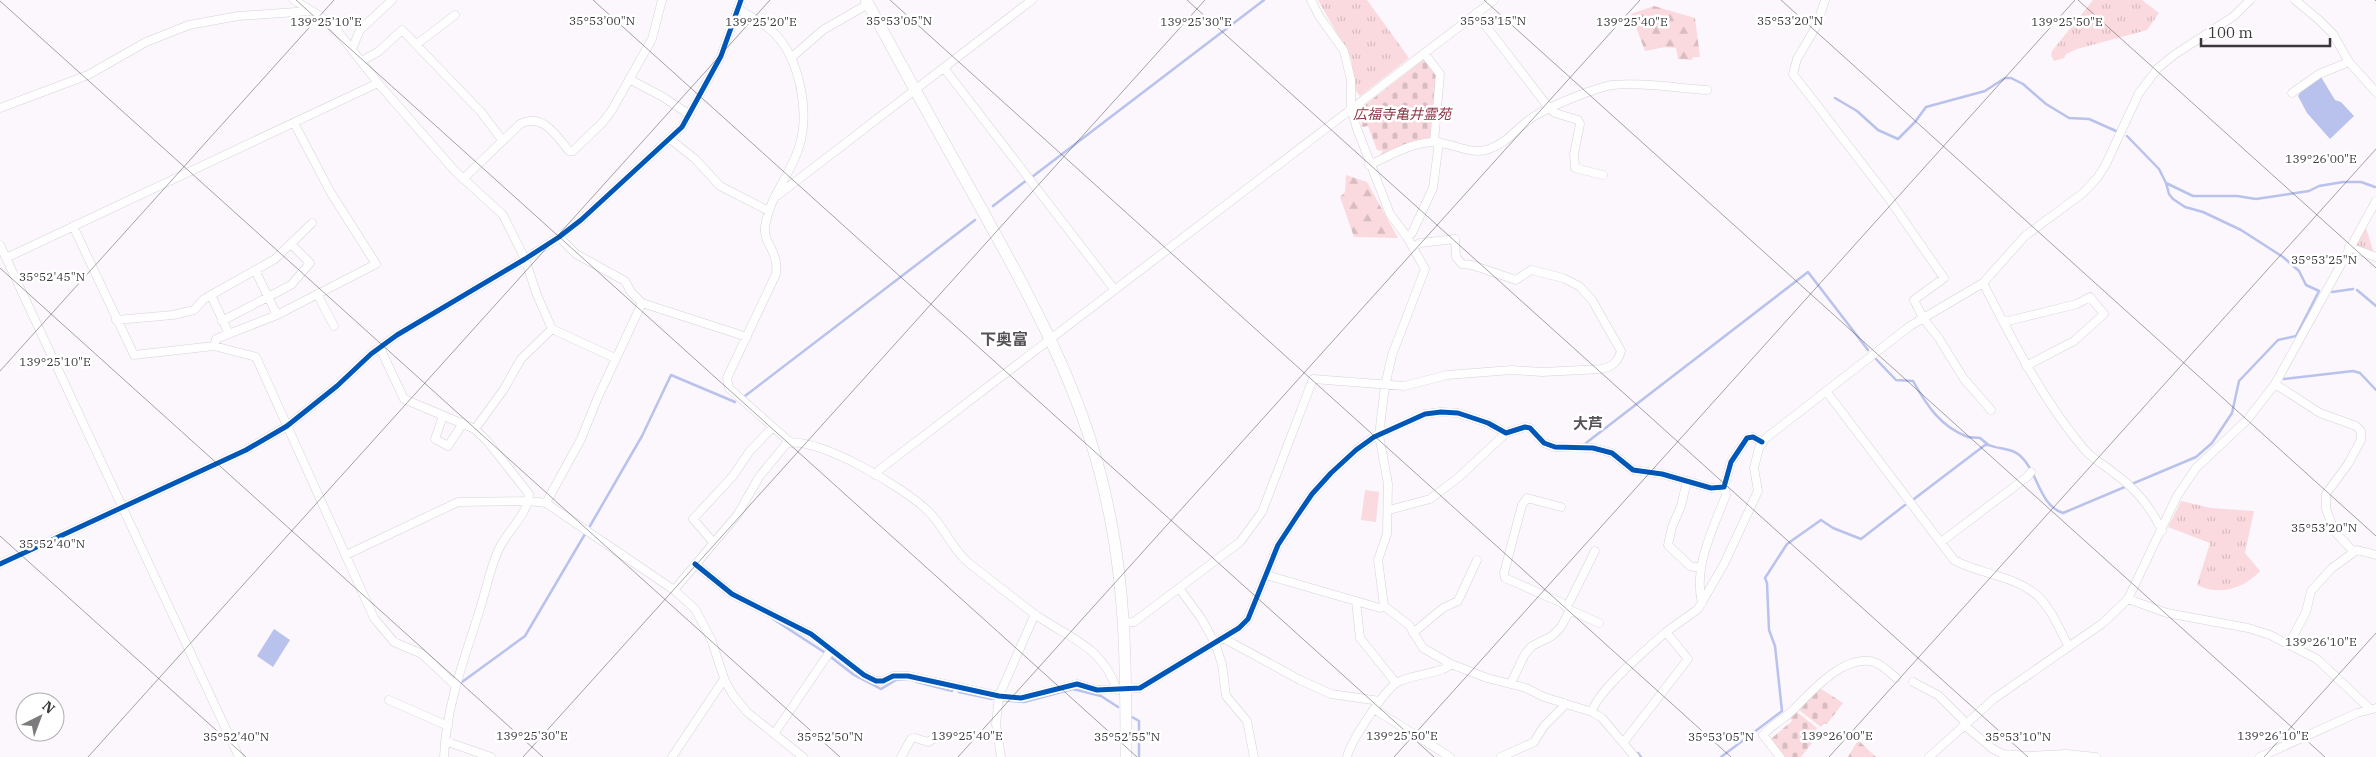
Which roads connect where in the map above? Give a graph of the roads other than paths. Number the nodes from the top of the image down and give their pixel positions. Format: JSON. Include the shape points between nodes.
{"nodes":[{"id":1,"x":294,"y":0,"type":"edge"},
{"id":2,"x":392,"y":0,"type":"edge"},
{"id":3,"x":662,"y":0,"type":"edge"},
{"id":4,"x":742,"y":0,"type":"edge"},
{"id":5,"x":1032,"y":0,"type":"edge"},
{"id":6,"x":1311,"y":0,"type":"edge"},
{"id":7,"x":1494,"y":0,"type":"edge"},
{"id":8,"x":1825,"y":0,"type":"edge"},
{"id":9,"x":2295,"y":0,"type":"edge"},
{"id":10,"x":2247,"y":1,"type":"edge"},
{"id":11,"x":867,"y":2,"type":"edge"},
{"id":12,"x":738,"y":9,"type":"junction"},
{"id":13,"x":310,"y":11,"type":"junction"},
{"id":14,"x":1476,"y":13,"type":"junction"},
{"id":15,"x":454,"y":15,"type":"dead end"},
{"id":16,"x":417,"y":44,"type":"junction"},
{"id":17,"x":352,"y":49,"type":"junction"},
{"id":18,"x":1424,"y":53,"type":"junction"},
{"id":19,"x":791,"y":58,"type":"junction"},
{"id":20,"x":361,"y":61,"type":"junction"},
{"id":21,"x":2349,"y":62,"type":"junction"},
{"id":22,"x":944,"y":68,"type":"junction"},
{"id":23,"x":629,"y":79,"type":"junction"},
{"id":24,"x":378,"y":83,"type":"junction"},
{"id":25,"x":915,"y":90,"type":"junction"},
{"id":26,"x":1707,"y":90,"type":"dead end"},
{"id":27,"x":2376,"y":92,"type":"edge"},
{"id":28,"x":2292,"y":93,"type":"dead end"},
{"id":29,"x":0,"y":108,"type":"edge"},
{"id":30,"x":1351,"y":108,"type":"junction"},
{"id":31,"x":1549,"y":108,"type":"junction"},
{"id":32,"x":690,"y":116,"type":"junction"},
{"id":33,"x":294,"y":123,"type":"junction"},
{"id":34,"x":670,"y":139,"type":"junction"},
{"id":35,"x":502,"y":140,"type":"junction"},
{"id":36,"x":1436,"y":142,"type":"junction"},
{"id":37,"x":1370,"y":164,"type":"junction"},
{"id":38,"x":1603,"y":175,"type":"dead end"},
{"id":39,"x":463,"y":179,"type":"junction"},
{"id":40,"x":775,"y":197,"type":"junction"},
{"id":41,"x":2376,"y":201,"type":"edge"},
{"id":42,"x":769,"y":211,"type":"junction"},
{"id":43,"x":312,"y":223,"type":"dead end"},
{"id":44,"x":73,"y":226,"type":"junction"},
{"id":45,"x":559,"y":237,"type":"junction"},
{"id":46,"x":1407,"y":237,"type":"junction"},
{"id":47,"x":291,"y":244,"type":"junction"},
{"id":48,"x":0,"y":245,"type":"edge"},
{"id":49,"x":1413,"y":247,"type":"junction"},
{"id":50,"x":2349,"y":247,"type":"junction"},
{"id":51,"x":2376,"y":257,"type":"edge"},
{"id":52,"x":6,"y":258,"type":"junction"},
{"id":53,"x":525,"y":259,"type":"junction"},
{"id":54,"x":254,"y":270,"type":"junction"},
{"id":55,"x":1983,"y":283,"type":"junction"},
{"id":56,"x":1114,"y":289,"type":"junction"},
{"id":57,"x":317,"y":294,"type":"junction"},
{"id":58,"x":211,"y":295,"type":"junction"},
{"id":59,"x":267,"y":297,"type":"junction"},
{"id":60,"x":642,"y":303,"type":"junction"},
{"id":61,"x":277,"y":315,"type":"junction"},
{"id":62,"x":1923,"y":318,"type":"junction"},
{"id":63,"x":116,"y":320,"type":"junction"},
{"id":64,"x":222,"y":321,"type":"junction"},
{"id":65,"x":2004,"y":322,"type":"junction"},
{"id":66,"x":334,"y":326,"type":"dead end"},
{"id":67,"x":552,"y":329,"type":"junction"},
{"id":68,"x":229,"y":334,"type":"junction"},
{"id":69,"x":747,"y":337,"type":"junction"},
{"id":70,"x":1051,"y":338,"type":"junction"},
{"id":71,"x":214,"y":346,"type":"junction"},
{"id":72,"x":380,"y":348,"type":"junction"},
{"id":73,"x":615,"y":358,"type":"junction"},
{"id":74,"x":2026,"y":366,"type":"junction"},
{"id":75,"x":2275,"y":384,"type":"junction"},
{"id":76,"x":1385,"y":386,"type":"junction"},
{"id":77,"x":1826,"y":390,"type":"junction"},
{"id":78,"x":1991,"y":410,"type":"dead end"},
{"id":79,"x":443,"y":416,"type":"junction"},
{"id":80,"x":462,"y":424,"type":"junction"},
{"id":81,"x":287,"y":426,"type":"junction"},
{"id":82,"x":773,"y":427,"type":"junction"},
{"id":83,"x":475,"y":429,"type":"junction"},
{"id":84,"x":1506,"y":433,"type":"junction"},
{"id":85,"x":1379,"y":435,"type":"junction"},
{"id":86,"x":1762,"y":442,"type":"junction"},
{"id":87,"x":790,"y":443,"type":"junction"},
{"id":88,"x":2030,"y":472,"type":"dead end"},
{"id":89,"x":875,"y":475,"type":"junction"},
{"id":90,"x":1687,"y":481,"type":"junction"},
{"id":91,"x":1724,"y":487,"type":"junction"},
{"id":92,"x":528,"y":500,"type":"junction"},
{"id":93,"x":546,"y":503,"type":"junction"},
{"id":94,"x":1561,"y":506,"type":"dead end"},
{"id":95,"x":122,"y":507,"type":"junction"},
{"id":96,"x":1389,"y":510,"type":"junction"},
{"id":97,"x":2162,"y":532,"type":"junction"},
{"id":98,"x":713,"y":542,"type":"junction"},
{"id":99,"x":1940,"y":542,"type":"junction"},
{"id":100,"x":1595,"y":551,"type":"dead end"},
{"id":101,"x":2353,"y":552,"type":"junction"},
{"id":102,"x":346,"y":555,"type":"junction"},
{"id":103,"x":2376,"y":555,"type":"edge"},
{"id":104,"x":1477,"y":560,"type":"dead end"},
{"id":105,"x":0,"y":564,"type":"edge"},
{"id":106,"x":695,"y":564,"type":"junction"},
{"id":107,"x":1700,"y":568,"type":"junction"},
{"id":108,"x":1266,"y":575,"type":"junction"},
{"id":109,"x":1179,"y":588,"type":"junction"},
{"id":110,"x":674,"y":590,"type":"junction"},
{"id":111,"x":2128,"y":600,"type":"junction"},
{"id":112,"x":1356,"y":601,"type":"junction"},
{"id":113,"x":1702,"y":603,"type":"junction"},
{"id":114,"x":1384,"y":606,"type":"junction"},
{"id":115,"x":1568,"y":608,"type":"junction"},
{"id":116,"x":1035,"y":614,"type":"junction"},
{"id":117,"x":1123,"y":623,"type":"junction"},
{"id":118,"x":1599,"y":624,"type":"dead end"},
{"id":119,"x":1666,"y":632,"type":"junction"},
{"id":120,"x":1413,"y":633,"type":"junction"},
{"id":121,"x":1223,"y":638,"type":"junction"},
{"id":122,"x":1215,"y":643,"type":"junction"},
{"id":123,"x":2289,"y":644,"type":"junction"},
{"id":124,"x":2070,"y":647,"type":"junction"},
{"id":125,"x":831,"y":650,"type":"junction"},
{"id":126,"x":1451,"y":664,"type":"junction"},
{"id":127,"x":1896,"y":678,"type":"dead end"},
{"id":128,"x":725,"y":681,"type":"junction"},
{"id":129,"x":1913,"y":682,"type":"dead end"},
{"id":130,"x":1396,"y":683,"type":"junction"},
{"id":131,"x":1512,"y":683,"type":"junction"},
{"id":132,"x":456,"y":686,"type":"junction"},
{"id":133,"x":1122,"y":690,"type":"junction"},
{"id":134,"x":999,"y":696,"type":"junction"},
{"id":135,"x":389,"y":700,"type":"dead end"},
{"id":136,"x":1380,"y":701,"type":"junction"},
{"id":137,"x":1564,"y":703,"type":"junction"},
{"id":138,"x":2373,"y":708,"type":"edge"},
{"id":139,"x":1374,"y":709,"type":"junction"},
{"id":140,"x":1592,"y":712,"type":"junction"},
{"id":141,"x":1965,"y":724,"type":"junction"},
{"id":142,"x":448,"y":726,"type":"junction"},
{"id":143,"x":774,"y":734,"type":"junction"},
{"id":144,"x":935,"y":738,"type":"dead end"},
{"id":145,"x":445,"y":741,"type":"junction"},
{"id":146,"x":1623,"y":743,"type":"junction"},
{"id":147,"x":239,"y":757,"type":"edge"},
{"id":148,"x":444,"y":757,"type":"edge"},
{"id":149,"x":491,"y":757,"type":"edge"},
{"id":150,"x":672,"y":757,"type":"edge"},
{"id":151,"x":803,"y":757,"type":"edge"},
{"id":152,"x":902,"y":757,"type":"edge"},
{"id":153,"x":1001,"y":757,"type":"edge"},
{"id":154,"x":1126,"y":757,"type":"edge"},
{"id":155,"x":1254,"y":757,"type":"edge"},
{"id":156,"x":1347,"y":757,"type":"edge"},
{"id":157,"x":1450,"y":757,"type":"edge"},
{"id":158,"x":1502,"y":757,"type":"edge"},
{"id":159,"x":1635,"y":757,"type":"edge"},
{"id":160,"x":1780,"y":757,"type":"edge"},
{"id":161,"x":1929,"y":757,"type":"edge"},
{"id":162,"x":2096,"y":757,"type":"edge"},
{"id":163,"x":2260,"y":757,"type":"edge"}],
"edges":[{"from":1,"to":13,"type":"street"},
{"from":2,"to":17,"type":"street","via":[[360,30]]},
{"from":3,"to":23,"type":"street","via":[[652,39]]},
{"from":4,"to":12,"type":"street"},
{"from":5,"to":22,"type":"street"},
{"from":6,"to":30,"type":"street","via":[[1344,51],[1351,80]]},
{"from":7,"to":14,"type":"street"},
{"from":8,"to":62,"type":"street","via":[[1817,25],[1797,59],[1793,74],[1944,278],[1914,300]]},
{"from":9,"to":21,"type":"street","via":[[2333,34]]},
{"from":10,"to":55,"type":"street","via":[[2234,16],[2158,68],[2140,93],[2097,178],[2083,193],[2025,236]]},
{"from":11,"to":19,"type":"street","via":[[823,30]]},
{"from":11,"to":25,"type":"street"},
{"from":12,"to":19,"type":"street","via":[[776,34]]},
{"from":12,"to":32,"type":"street","via":[[721,56]]},
{"from":13,"to":17,"type":"street","via":[[334,28]]},
{"from":13,"to":29,"type":"street","via":[[238,16],[189,25],[146,42],[88,75]]},
{"from":14,"to":18,"type":"street"},
{"from":14,"to":31,"type":"street"},
{"from":15,"to":16,"type":"street"},
{"from":16,"to":20,"type":"street","via":[[402,30],[378,52]]},
{"from":16,"to":35,"type":"street","via":[[481,112]]},
{"from":17,"to":20,"type":"street"},
{"from":18,"to":30,"type":"street"},
{"from":18,"to":36,"type":"street","via":[[1440,74]]},
{"from":19,"to":40,"type":"street","via":[[799,84],[802,132],[799,148]]},
{"from":20,"to":24,"type":"street"},
{"from":21,"to":27,"type":"street"},
{"from":21,"to":28,"type":"street","via":[[2319,74]]},
{"from":22,"to":25,"type":"street"},
{"from":22,"to":56,"type":"street"},
{"from":23,"to":32,"type":"street"},
{"from":23,"to":35,"type":"street","via":[[603,122],[573,151],[569,151],[545,125],[532,119],[520,124]]},
{"from":24,"to":33,"type":"street"},
{"from":24,"to":39,"type":"street"},
{"from":25,"to":40,"type":"street"},
{"from":25,"to":70,"type":"street"},
{"from":26,"to":31,"type":"street","via":[[1611,86],[1597,88]]},
{"from":30,"to":37,"type":"street"},
{"from":30,"to":56,"type":"street"},
{"from":31,"to":36,"type":"street","via":[[1531,118],[1510,139],[1489,150],[1469,150]]},
{"from":31,"to":38,"type":"street","via":[[1574,118],[1580,124],[1574,154],[1575,168]]},
{"from":32,"to":34,"type":"street"},
{"from":33,"to":44,"type":"street"},
{"from":33,"to":57,"type":"street","via":[[331,193],[376,264]]},
{"from":34,"to":42,"type":"street","via":[[720,186]]},
{"from":34,"to":45,"type":"street"},
{"from":35,"to":39,"type":"street"},
{"from":36,"to":37,"type":"street","via":[[1410,146]]},
{"from":36,"to":46,"type":"street","via":[[1437,172],[1433,188],[1412,233]]},
{"from":37,"to":46,"type":"street","via":[[1390,214]]},
{"from":39,"to":53,"type":"street","via":[[502,215]]},
{"from":40,"to":42,"type":"street"},
{"from":41,"to":50,"type":"street"},
{"from":42,"to":69,"type":"street","via":[[765,229],[777,261],[776,274]]},
{"from":43,"to":47,"type":"street"},
{"from":44,"to":52,"type":"street"},
{"from":44,"to":63,"type":"street"},
{"from":45,"to":53,"type":"street"},
{"from":45,"to":60,"type":"street","via":[[576,254],[625,281]]},
{"from":46,"to":49,"type":"street"},
{"from":47,"to":54,"type":"street"},
{"from":47,"to":59,"type":"street","via":[[310,263],[291,285]]},
{"from":48,"to":52,"type":"street"},
{"from":49,"to":76,"type":"street","via":[[1425,269],[1392,355]]},
{"from":49,"to":76,"type":"street","via":[[1420,243],[1455,239],[1456,257],[1462,264],[1516,280],[1531,270],[1572,281],[1592,300],[1621,351],[1616,362],[1602,369],[1494,371],[1447,375],[1411,386]]},
{"from":50,"to":51,"type":"street"},
{"from":50,"to":75,"type":"street"},
{"from":52,"to":95,"type":"street"},
{"from":53,"to":67,"type":"street"},
{"from":53,"to":72,"type":"street"},
{"from":54,"to":58,"type":"street"},
{"from":54,"to":59,"type":"street"},
{"from":55,"to":62,"type":"street"},
{"from":55,"to":65,"type":"street"},
{"from":56,"to":70,"type":"street"},
{"from":57,"to":61,"type":"street"},
{"from":57,"to":66,"type":"street"},
{"from":58,"to":63,"type":"street","via":[[194,310]]},
{"from":58,"to":64,"type":"street"},
{"from":59,"to":61,"type":"street"},
{"from":59,"to":64,"type":"street"},
{"from":60,"to":69,"type":"street"},
{"from":60,"to":73,"type":"street"},
{"from":61,"to":68,"type":"street"},
{"from":62,"to":77,"type":"street"},
{"from":62,"to":78,"type":"street","via":[[1964,379]]},
{"from":63,"to":71,"type":"street","via":[[134,355]]},
{"from":64,"to":68,"type":"street"},
{"from":65,"to":74,"type":"street"},
{"from":65,"to":74,"type":"street","via":[[2072,306],[2090,297],[2104,314],[2074,341]]},
{"from":67,"to":73,"type":"street"},
{"from":67,"to":83,"type":"street","via":[[521,359]]},
{"from":68,"to":71,"type":"street","via":[[216,339]]},
{"from":69,"to":82,"type":"street","via":[[727,378],[729,388]]},
{"from":70,"to":89,"type":"street"},
{"from":70,"to":117,"type":"street","via":[[1076,396],[1101,475],[1119,568]]},
{"from":71,"to":81,"type":"street","via":[[256,357]]},
{"from":72,"to":79,"type":"street","via":[[404,399]]},
{"from":72,"to":81,"type":"street"},
{"from":73,"to":93,"type":"street","via":[[581,439]]},
{"from":74,"to":97,"type":"street","via":[[2086,452],[2134,489]]},
{"from":75,"to":97,"type":"street","via":[[2247,420],[2196,468],[2170,508]]},
{"from":75,"to":101,"type":"street","via":[[2312,408],[2356,426],[2361,432],[2361,440],[2348,464],[2326,494],[2326,509],[2332,524]]},
{"from":76,"to":85,"type":"street"},
{"from":76,"to":109,"type":"street","via":[[1313,379],[1262,512],[1240,542]]},
{"from":77,"to":86,"type":"street"},
{"from":77,"to":99,"type":"street"},
{"from":79,"to":80,"type":"street"},
{"from":79,"to":80,"type":"street","via":[[435,439],[448,446]]},
{"from":80,"to":83,"type":"street"},
{"from":81,"to":95,"type":"street","via":[[246,450]]},
{"from":81,"to":102,"type":"street"},
{"from":82,"to":87,"type":"street"},
{"from":82,"to":98,"type":"street","via":[[693,519]]},
{"from":83,"to":92,"type":"street","via":[[528,494]]},
{"from":84,"to":85,"type":"street","via":[[1458,413],[1441,412],[1425,414]]},
{"from":84,"to":90,"type":"street","via":[[1530,428],[1544,443],[1555,447],[1602,450],[1612,453],[1633,470]]},
{"from":84,"to":96,"type":"street","via":[[1430,499]]},
{"from":85,"to":96,"type":"street"},
{"from":85,"to":108,"type":"street","via":[[1356,450],[1312,494],[1278,545]]},
{"from":86,"to":91,"type":"street","via":[[1753,437],[1747,438],[1731,462]]},
{"from":86,"to":113,"type":"street","via":[[1754,468],[1758,491]]},
{"from":87,"to":89,"type":"street","via":[[832,452]]},
{"from":87,"to":98,"type":"street","via":[[786,443],[759,477],[738,514]]},
{"from":88,"to":99,"type":"street"},
{"from":89,"to":116,"type":"street","via":[[929,511],[968,563]]},
{"from":90,"to":91,"type":"street","via":[[1710,488]]},
{"from":90,"to":107,"type":"street","via":[[1668,546],[1690,566]]},
{"from":91,"to":107,"type":"street","via":[[1726,495]]},
{"from":92,"to":93,"type":"street"},
{"from":92,"to":102,"type":"street","via":[[458,502]]},
{"from":92,"to":132,"type":"street","via":[[498,550]]},
{"from":93,"to":110,"type":"street"},
{"from":94,"to":115,"type":"street","via":[[1527,498],[1523,501],[1504,573],[1505,578]]},
{"from":95,"to":105,"type":"street"},
{"from":95,"to":147,"type":"street"},
{"from":96,"to":114,"type":"street","via":[[1378,560]]},
{"from":97,"to":111,"type":"street"},
{"from":98,"to":106,"type":"street"},
{"from":99,"to":124,"type":"street","via":[[1958,562],[2014,581],[2042,597]]},
{"from":100,"to":115,"type":"street"},
{"from":101,"to":103,"type":"street","via":[[2361,550]]},
{"from":101,"to":123,"type":"street","via":[[2332,568],[2311,591],[2306,612]]},
{"from":102,"to":132,"type":"street","via":[[374,618],[388,636],[422,654]]},
{"from":104,"to":120,"type":"street","via":[[1458,601],[1443,608]]},
{"from":106,"to":110,"type":"street"},
{"from":106,"to":125,"type":"street","via":[[732,594],[811,634]]},
{"from":107,"to":113,"type":"street","via":[[1698,580]]},
{"from":108,"to":112,"type":"street"},
{"from":108,"to":121,"type":"street","via":[[1248,619]]},
{"from":109,"to":117,"type":"street","via":[[1134,622]]},
{"from":109,"to":122,"type":"street"},
{"from":110,"to":128,"type":"street","via":[[695,609],[711,639]]},
{"from":111,"to":123,"type":"street","via":[[2167,613],[2258,631]]},
{"from":111,"to":124,"type":"street"},
{"from":112,"to":114,"type":"street","via":[[1380,608]]},
{"from":112,"to":130,"type":"street","via":[[1360,638]]},
{"from":113,"to":119,"type":"street"},
{"from":114,"to":120,"type":"street","via":[[1409,625]]},
{"from":115,"to":118,"type":"street"},
{"from":115,"to":131,"type":"street","via":[[1561,627],[1525,654]]},
{"from":116,"to":133,"type":"street","via":[[1087,645]]},
{"from":116,"to":134,"type":"street"},
{"from":117,"to":133,"type":"street"},
{"from":119,"to":140,"type":"street","via":[[1615,680]]},
{"from":119,"to":146,"type":"street","via":[[1688,659]]},
{"from":120,"to":126,"type":"street","via":[[1423,648]]},
{"from":121,"to":122,"type":"street"},
{"from":121,"to":136,"type":"street","via":[[1331,694],[1377,698]]},
{"from":122,"to":133,"type":"street","via":[[1140,688]]},
{"from":122,"to":155,"type":"street","via":[[1222,664],[1226,696],[1247,721]]},
{"from":123,"to":138,"type":"street","via":[[2317,659]]},
{"from":124,"to":141,"type":"street","via":[[1995,698]]},
{"from":125,"to":134,"type":"street","via":[[876,680],[908,676]]},
{"from":125,"to":143,"type":"street"},
{"from":126,"to":130,"type":"street","via":[[1442,671],[1416,675]]},
{"from":126,"to":131,"type":"street","via":[[1487,678]]},
{"from":127,"to":160,"type":"street","via":[[1882,665],[1872,662],[1861,662],[1828,675],[1763,735]]},
{"from":128,"to":143,"type":"street","via":[[747,712]]},
{"from":128,"to":150,"type":"street"},
{"from":129,"to":141,"type":"street","via":[[1938,695]]},
{"from":130,"to":136,"type":"street"},
{"from":131,"to":137,"type":"street","via":[[1544,698]]},
{"from":132,"to":142,"type":"street"},
{"from":133,"to":134,"type":"street","via":[[1097,690],[1077,684],[1021,698]]},
{"from":133,"to":154,"type":"street"},
{"from":134,"to":153,"type":"street","via":[[996,724]]},
{"from":135,"to":142,"type":"street"},
{"from":136,"to":139,"type":"street"},
{"from":137,"to":140,"type":"street"},
{"from":137,"to":158,"type":"street","via":[[1534,742]]},
{"from":138,"to":163,"type":"street"},
{"from":139,"to":156,"type":"street"},
{"from":139,"to":157,"type":"street"},
{"from":140,"to":146,"type":"street","via":[[1602,718]]},
{"from":141,"to":161,"type":"street"},
{"from":141,"to":162,"type":"street","via":[[2003,754]]},
{"from":142,"to":145,"type":"street"},
{"from":143,"to":151,"type":"street"},
{"from":144,"to":152,"type":"street","via":[[928,742],[911,739]]},
{"from":145,"to":148,"type":"street"},
{"from":145,"to":149,"type":"street"},
{"from":146,"to":159,"type":"street"}]}
